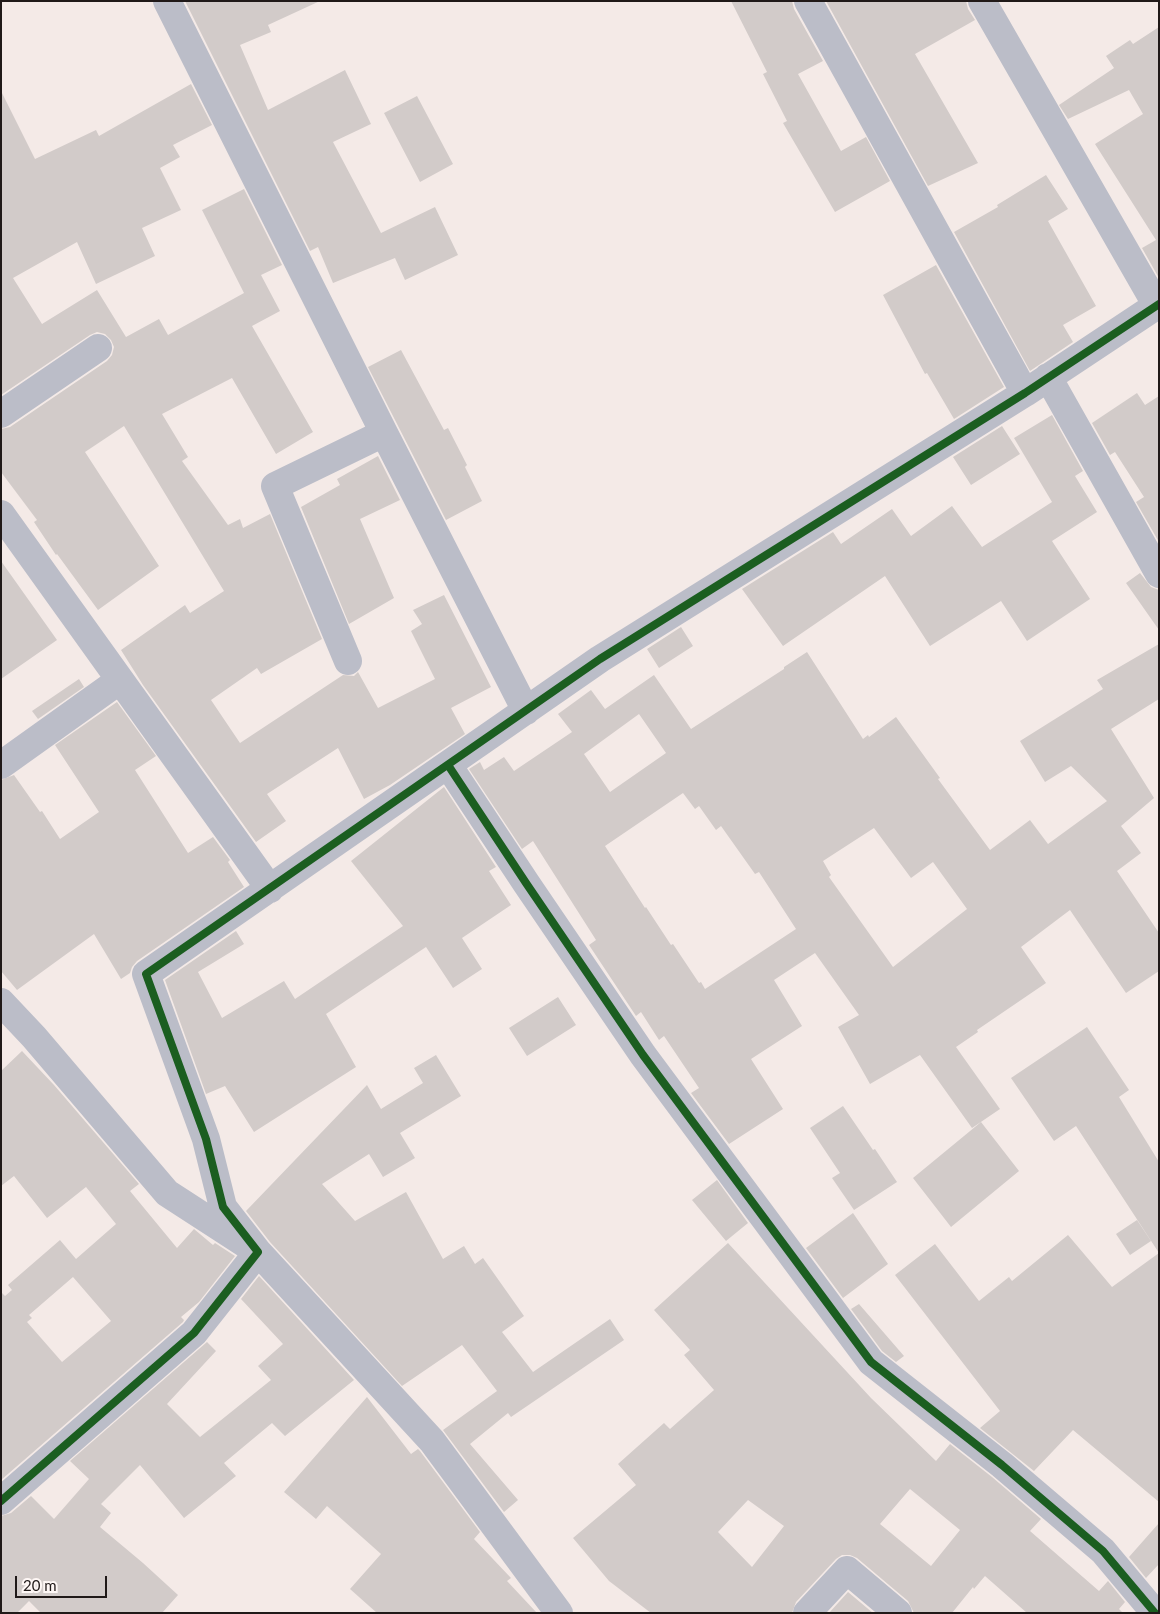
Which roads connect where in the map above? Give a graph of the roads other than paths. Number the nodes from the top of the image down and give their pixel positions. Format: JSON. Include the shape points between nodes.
{"nodes":[{"id":1,"x":167,"y":1,"type":"edge"},
{"id":2,"x":808,"y":1,"type":"edge"},
{"id":3,"x":982,"y":1,"type":"edge"},
{"id":4,"x":1158,"y":305,"type":"edge"},
{"id":5,"x":98,"y":348,"type":"dead end"},
{"id":6,"x":1048,"y":376,"type":"junction"},
{"id":7,"x":1025,"y":393,"type":"junction"},
{"id":8,"x":1,"y":414,"type":"edge"},
{"id":9,"x":384,"y":434,"type":"junction"},
{"id":10,"x":1,"y":514,"type":"edge"},
{"id":11,"x":1159,"y":574,"type":"edge"},
{"id":12,"x":348,"y":661,"type":"dead end"},
{"id":13,"x":120,"y":680,"type":"junction"},
{"id":14,"x":526,"y":711,"type":"junction"},
{"id":15,"x":448,"y":764,"type":"junction"},
{"id":16,"x":1,"y":765,"type":"edge"},
{"id":17,"x":270,"y":889,"type":"junction"},
{"id":18,"x":1,"y":1002,"type":"edge"},
{"id":19,"x":258,"y":1252,"type":"junction"},
{"id":20,"x":1,"y":1501,"type":"edge"},
{"id":21,"x":559,"y":1613,"type":"edge"},
{"id":22,"x":807,"y":1613,"type":"edge"},
{"id":23,"x":898,"y":1613,"type":"edge"},
{"id":24,"x":1154,"y":1613,"type":"edge"}],
"edges":[{"from":1,"to":9,"type":"street"},
{"from":2,"to":7,"type":"street"},
{"from":3,"to":4,"type":"street"},
{"from":4,"to":6,"type":"street"},
{"from":5,"to":8,"type":"street"},
{"from":6,"to":7,"type":"street"},
{"from":6,"to":11,"type":"street"},
{"from":7,"to":14,"type":"street","via":[[600,659]]},
{"from":9,"to":12,"type":"street","via":[[275,486]]},
{"from":9,"to":14,"type":"street"},
{"from":10,"to":13,"type":"street"},
{"from":13,"to":16,"type":"street"},
{"from":13,"to":17,"type":"street"},
{"from":14,"to":15,"type":"street"},
{"from":15,"to":17,"type":"street"},
{"from":15,"to":24,"type":"street","via":[[643,1055],[871,1362],[1002,1465],[1103,1551]]},
{"from":17,"to":19,"type":"street","via":[[146,974],[206,1139],[223,1207]]},
{"from":18,"to":19,"type":"street","via":[[167,1193]]},
{"from":19,"to":20,"type":"street","via":[[194,1333]]},
{"from":19,"to":21,"type":"street","via":[[432,1440]]},
{"from":22,"to":23,"type":"street","via":[[847,1570]]}]}
